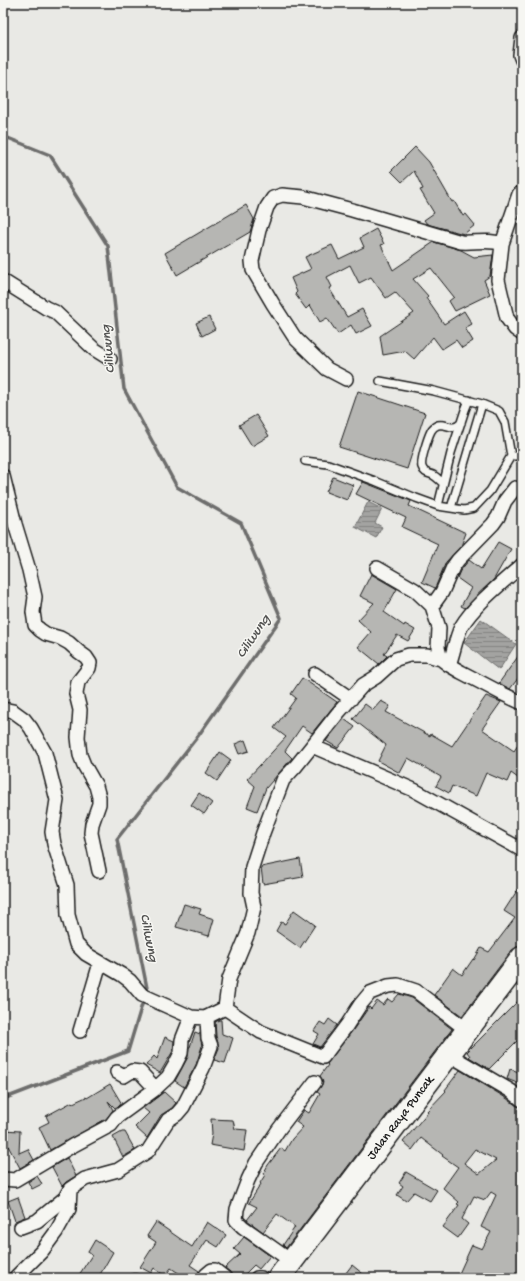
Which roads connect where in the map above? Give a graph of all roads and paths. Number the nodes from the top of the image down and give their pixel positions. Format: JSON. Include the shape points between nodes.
{"nodes":[{"id":1,"x":522,"y":38,"type":"edge"},
{"id":2,"x":522,"y":60,"type":"edge"},
{"id":3,"x":519,"y":194,"type":"dead end"},
{"id":4,"x":502,"y":244,"type":"junction"},
{"id":5,"x":3,"y":281,"type":"edge"},
{"id":6,"x":522,"y":334,"type":"edge"},
{"id":7,"x":110,"y":359,"type":"dead end"},
{"id":8,"x":346,"y":379,"type":"dead end"},
{"id":9,"x":380,"y":381,"type":"dead end"},
{"id":10,"x":469,"y":400,"type":"junction"},
{"id":11,"x":482,"y":404,"type":"junction"},
{"id":12,"x":461,"y":423,"type":"junction"},
{"id":13,"x":511,"y":456,"type":"junction"},
{"id":14,"x":522,"y":456,"type":"edge"},
{"id":15,"x":304,"y":461,"type":"dead end"},
{"id":16,"x":3,"y":476,"type":"edge"},
{"id":17,"x":443,"y":483,"type":"junction"},
{"id":18,"x":515,"y":488,"type":"dead end"},
{"id":19,"x":438,"y":506,"type":"junction"},
{"id":20,"x":451,"y":508,"type":"junction"},
{"id":21,"x":522,"y":565,"type":"edge"},
{"id":22,"x":377,"y":568,"type":"dead end"},
{"id":23,"x":432,"y":606,"type":"junction"},
{"id":24,"x":445,"y":662,"type":"junction"},
{"id":25,"x":315,"y":674,"type":"dead end"},
{"id":26,"x":351,"y":699,"type":"junction"},
{"id":27,"x":522,"y":702,"type":"edge"},
{"id":28,"x":3,"y":709,"type":"edge"},
{"id":29,"x":312,"y":746,"type":"junction"},
{"id":30,"x":522,"y":850,"type":"edge"},
{"id":31,"x":99,"y":870,"type":"dead end"},
{"id":32,"x":522,"y":958,"type":"edge"},
{"id":33,"x":100,"y":963,"type":"junction"},
{"id":34,"x":225,"y":1008,"type":"junction"},
{"id":35,"x":207,"y":1016,"type":"junction"},
{"id":36,"x":191,"y":1017,"type":"junction"},
{"id":37,"x":467,"y":1030,"type":"junction"},
{"id":38,"x":80,"y":1031,"type":"dead end"},
{"id":39,"x":448,"y":1054,"type":"junction"},
{"id":40,"x":117,"y":1072,"type":"dead end"},
{"id":41,"x":315,"y":1082,"type":"dead end"},
{"id":42,"x":155,"y":1088,"type":"junction"},
{"id":43,"x":522,"y":1100,"type":"edge"},
{"id":44,"x":3,"y":1179,"type":"edge"},
{"id":45,"x":70,"y":1188,"type":"junction"},
{"id":46,"x":21,"y":1227,"type":"dead end"},
{"id":47,"x":286,"y":1273,"type":"edge"},
{"id":48,"x":206,"y":1275,"type":"dead end"},
{"id":49,"x":15,"y":1278,"type":"edge"},
{"id":50,"x":225,"y":1278,"type":"edge"},
{"id":51,"x":257,"y":1278,"type":"edge"},
{"id":52,"x":262,"y":1278,"type":"edge"}],
"edges":[{"from":1,"to":2,"type":"street"},
{"from":3,"to":4,"type":"street"},
{"from":4,"to":6,"type":"street","via":[[498,280],[508,318]]},
{"from":4,"to":8,"type":"street","via":[[494,241],[461,242],[302,197],[282,195],[274,198],[267,207],[259,230],[252,261],[253,270],[295,338],[327,369]]},
{"from":5,"to":7,"type":"street","via":[[55,312],[94,349]]},
{"from":9,"to":10,"type":"lane"},
{"from":10,"to":11,"type":"lane"},
{"from":10,"to":12,"type":"lane"},
{"from":11,"to":13,"type":"lane","via":[[499,412],[505,422]]},
{"from":11,"to":20,"type":"lane"},
{"from":12,"to":17,"type":"lane"},
{"from":12,"to":17,"type":"lane","via":[[457,427],[438,425],[432,429],[421,462],[427,474],[434,475]]},
{"from":13,"to":14,"type":"lane"},
{"from":13,"to":20,"type":"lane","via":[[490,491],[474,508]]},
{"from":15,"to":19,"type":"lane","via":[[328,464]]},
{"from":16,"to":31,"type":"street","via":[[35,597],[35,625],[46,634],[69,643],[89,661],[89,668],[78,682],[76,694],[80,710],[78,737],[80,755],[100,797],[91,833]]},
{"from":17,"to":19,"type":"lane"},
{"from":18,"to":23,"type":"street","via":[[505,500],[493,524],[453,567],[442,592]]},
{"from":19,"to":20,"type":"lane"},
{"from":21,"to":24,"type":"street","via":[[471,613]]},
{"from":22,"to":23,"type":"street","via":[[414,590]]},
{"from":23,"to":24,"type":"street","via":[[439,628],[438,648]]},
{"from":24,"to":26,"type":"street","via":[[427,655],[402,657],[363,685]]},
{"from":24,"to":27,"type":"street","via":[[502,694]]},
{"from":25,"to":26,"type":"street"},
{"from":26,"to":29,"type":"street"},
{"from":28,"to":33,"type":"street","via":[[13,711],[28,724],[45,753],[57,800],[52,832],[67,885],[68,915],[72,932],[76,944]]},
{"from":29,"to":30,"type":"street","via":[[414,790]]},
{"from":29,"to":34,"type":"street","via":[[283,780],[263,833],[252,867],[251,893],[254,907],[248,933],[229,979]]},
{"from":32,"to":37,"type":"highway","name":"Jalan Raya Puncak"},
{"from":33,"to":36,"type":"street","via":[[130,981],[142,996]]},
{"from":33,"to":38,"type":"street"},
{"from":34,"to":35,"type":"street"},
{"from":34,"to":37,"type":"street","via":[[261,1032],[323,1057],[370,993],[388,986],[398,985],[416,991]]},
{"from":35,"to":36,"type":"street"},
{"from":35,"to":45,"type":"street","via":[[211,1046],[203,1068],[183,1107],[168,1120],[148,1151],[118,1170],[85,1180]]},
{"from":36,"to":42,"type":"street","via":[[175,1066],[168,1077]]},
{"from":37,"to":39,"type":"highway","name":"Jalan Raya Puncak"},
{"from":39,"to":43,"type":"street"},
{"from":39,"to":47,"type":"highway","name":"Jalan Raya Puncak"},
{"from":40,"to":42,"type":"street","via":[[124,1076],[132,1071],[140,1072]]},
{"from":41,"to":47,"type":"street","via":[[256,1163],[236,1212],[236,1220]]},
{"from":42,"to":44,"type":"street","via":[[117,1117],[111,1125],[15,1180]]},
{"from":45,"to":46,"type":"street","via":[[65,1198],[37,1221]]},
{"from":45,"to":49,"type":"street","via":[[69,1209],[56,1232],[42,1251]]},
{"from":48,"to":50,"type":"street","via":[[214,1270]]},
{"from":51,"to":52,"type":"street"}]}
